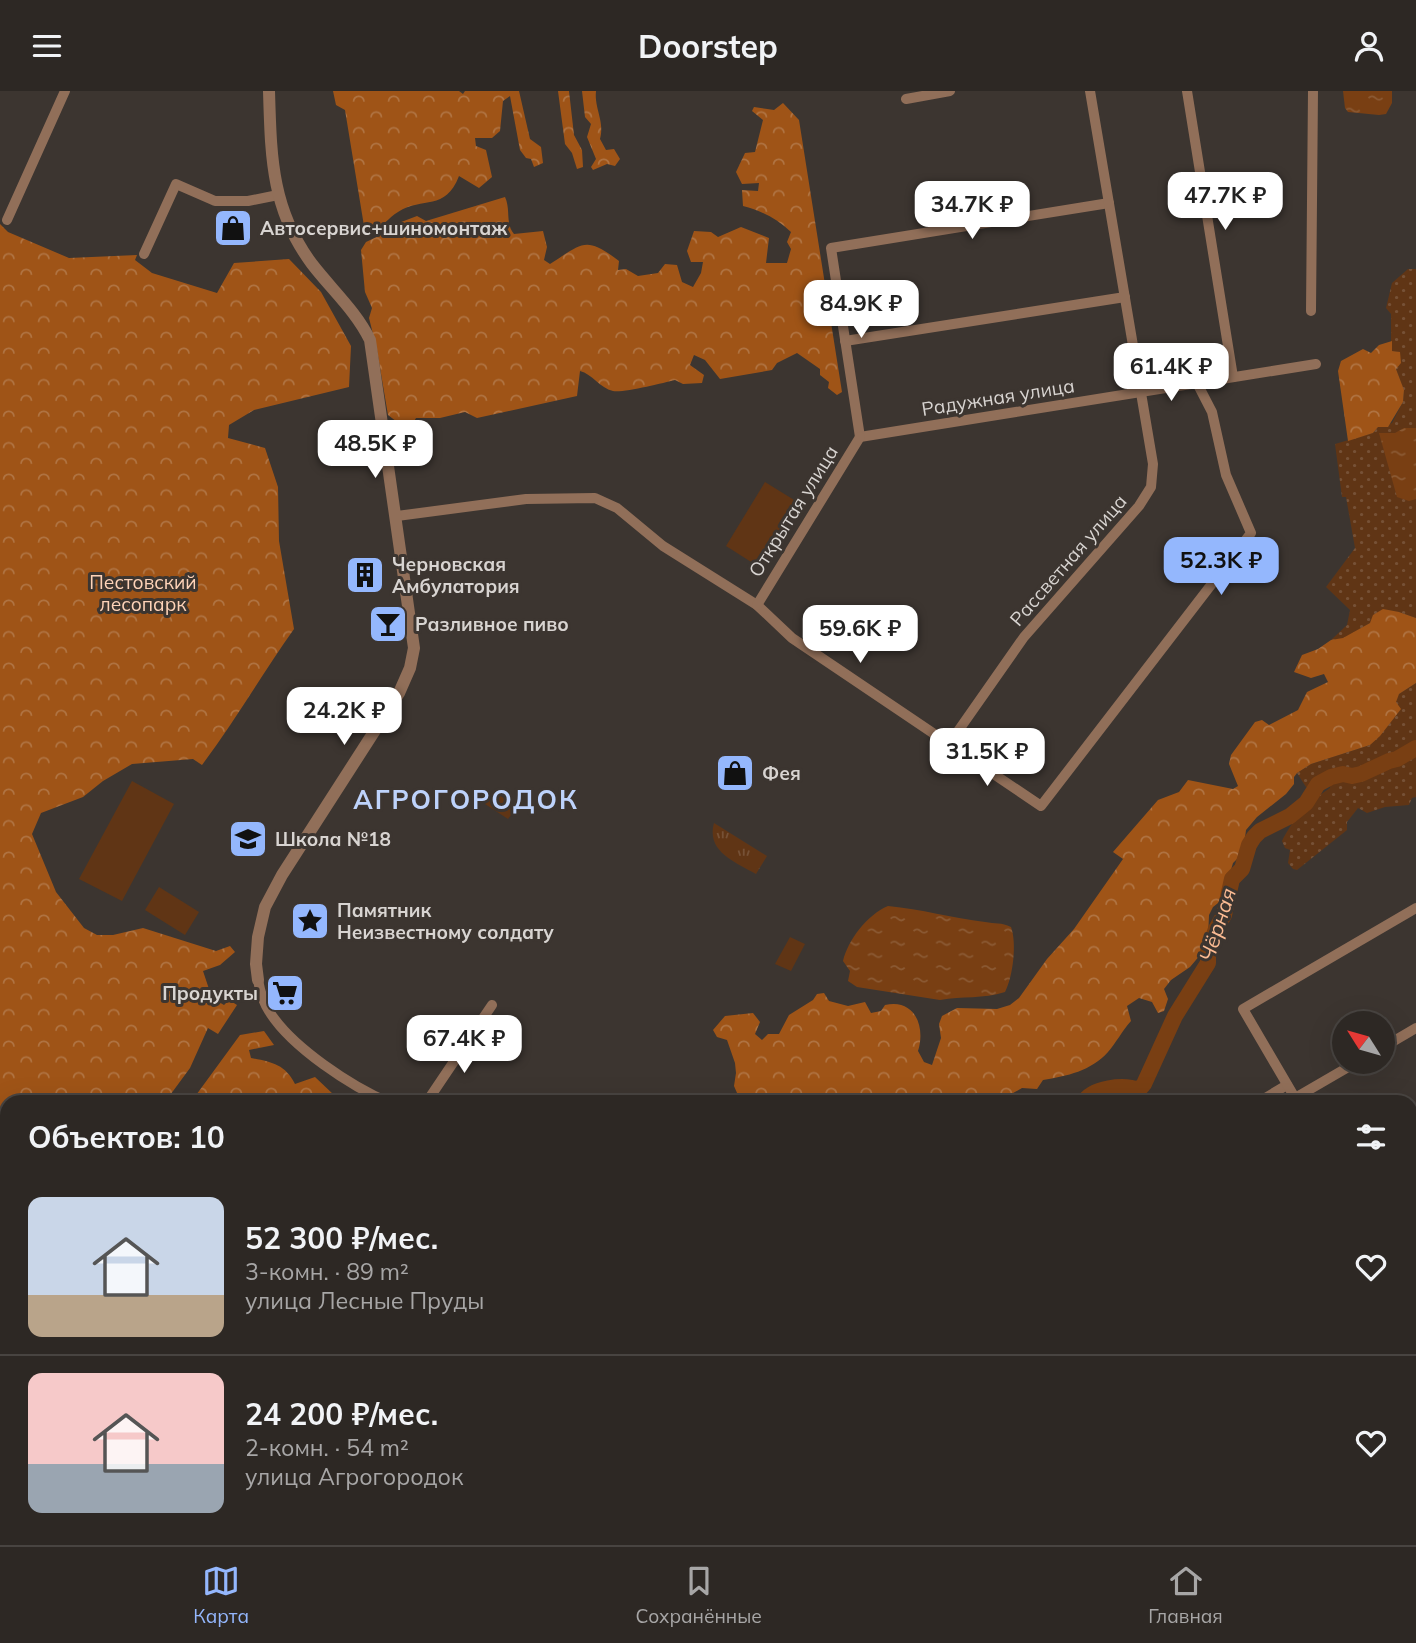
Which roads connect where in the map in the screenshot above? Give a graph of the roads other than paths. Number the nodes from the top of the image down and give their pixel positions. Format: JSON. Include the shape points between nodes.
{"nodes":[{"id":1,"x":65,"y":91,"type":"edge"},
{"id":2,"x":269,"y":91,"type":"edge"},
{"id":3,"x":950,"y":91,"type":"edge"},
{"id":4,"x":1090,"y":91,"type":"edge"},
{"id":5,"x":1187,"y":91,"type":"edge"},
{"id":6,"x":1313,"y":91,"type":"edge"},
{"id":7,"x":905,"y":99,"type":"dead end"},
{"id":8,"x":278,"y":195,"type":"junction"},
{"id":9,"x":1109,"y":203,"type":"junction"},
{"id":10,"x":7,"y":221,"type":"dead end"},
{"id":11,"x":144,"y":254,"type":"dead end"},
{"id":12,"x":1125,"y":297,"type":"junction"},
{"id":13,"x":1311,"y":311,"type":"dead end"},
{"id":14,"x":845,"y":341,"type":"junction"},
{"id":15,"x":1316,"y":364,"type":"dead end"},
{"id":16,"x":1233,"y":377,"type":"junction"},
{"id":17,"x":1197,"y":383,"type":"junction"},
{"id":18,"x":1141,"y":392,"type":"junction"},
{"id":19,"x":860,"y":437,"type":"junction"},
{"id":20,"x":397,"y":516,"type":"junction"},
{"id":21,"x":757,"y":605,"type":"junction"},
{"id":22,"x":949,"y":744,"type":"junction"},
{"id":23,"x":1416,"y":908,"type":"edge"},
{"id":24,"x":258,"y":981,"type":"joint"},
{"id":25,"x":492,"y":1005,"type":"dead end"},
{"id":26,"x":1416,"y":1028,"type":"edge"},
{"id":27,"x":1395,"y":1040,"type":"edge"},
{"id":28,"x":1336,"y":1075,"type":"edge"},
{"id":29,"x":1287,"y":1084,"type":"junction"},
{"id":30,"x":375,"y":1095,"type":"edge"},
{"id":31,"x":431,"y":1095,"type":"edge"},
{"id":32,"x":1270,"y":1095,"type":"edge"},
{"id":33,"x":1294,"y":1095,"type":"edge"},
{"id":34,"x":1305,"y":1095,"type":"edge"}],
"edges":[{"from":1,"to":10,"type":"street"},
{"from":2,"to":8,"type":"street","via":[[271,155]]},
{"from":3,"to":7,"type":"street"},
{"from":4,"to":9,"type":"street","name":"Рассветная улица"},
{"from":5,"to":16,"type":"street"},
{"from":6,"to":13,"type":"street"},
{"from":8,"to":11,"type":"street","via":[[215,201],[176,184]]},
{"from":8,"to":20,"type":"street","via":[[297,242],[362,322],[370,340]]},
{"from":9,"to":12,"type":"street","name":"Рассветная улица"},
{"from":9,"to":14,"type":"street","via":[[831,248]]},
{"from":12,"to":14,"type":"street"},
{"from":12,"to":18,"type":"street","name":"Рассветная улица"},
{"from":14,"to":19,"type":"street"},
{"from":15,"to":16,"type":"street","name":"Радужная улица"},
{"from":16,"to":17,"type":"street","name":"Радужная улица"},
{"from":17,"to":18,"type":"street","name":"Радужная улица"},
{"from":17,"to":22,"type":"street","via":[[1212,412],[1226,475],[1251,533],[1041,806]]},
{"from":18,"to":19,"type":"street","name":"Радужная улица"},
{"from":18,"to":22,"type":"street","name":"Рассветная улица","via":[[1153,464],[1146,497],[1024,637]]},
{"from":19,"to":21,"type":"street","name":"Открытая улица"},
{"from":20,"to":21,"type":"street","via":[[526,499],[595,498],[617,508],[663,546]]},
{"from":20,"to":24,"type":"street","via":[[413,658],[399,693],[267,904],[258,937]]},
{"from":21,"to":22,"type":"street","via":[[792,638]]},
{"from":23,"to":29,"type":"street","via":[[1243,1009]]},
{"from":24,"to":30,"type":"street","via":[[267,1009],[300,1047]]},
{"from":25,"to":31,"type":"street"},
{"from":26,"to":27,"type":"street"},
{"from":28,"to":34,"type":"street"},
{"from":29,"to":32,"type":"street"},
{"from":29,"to":33,"type":"street"}]}
